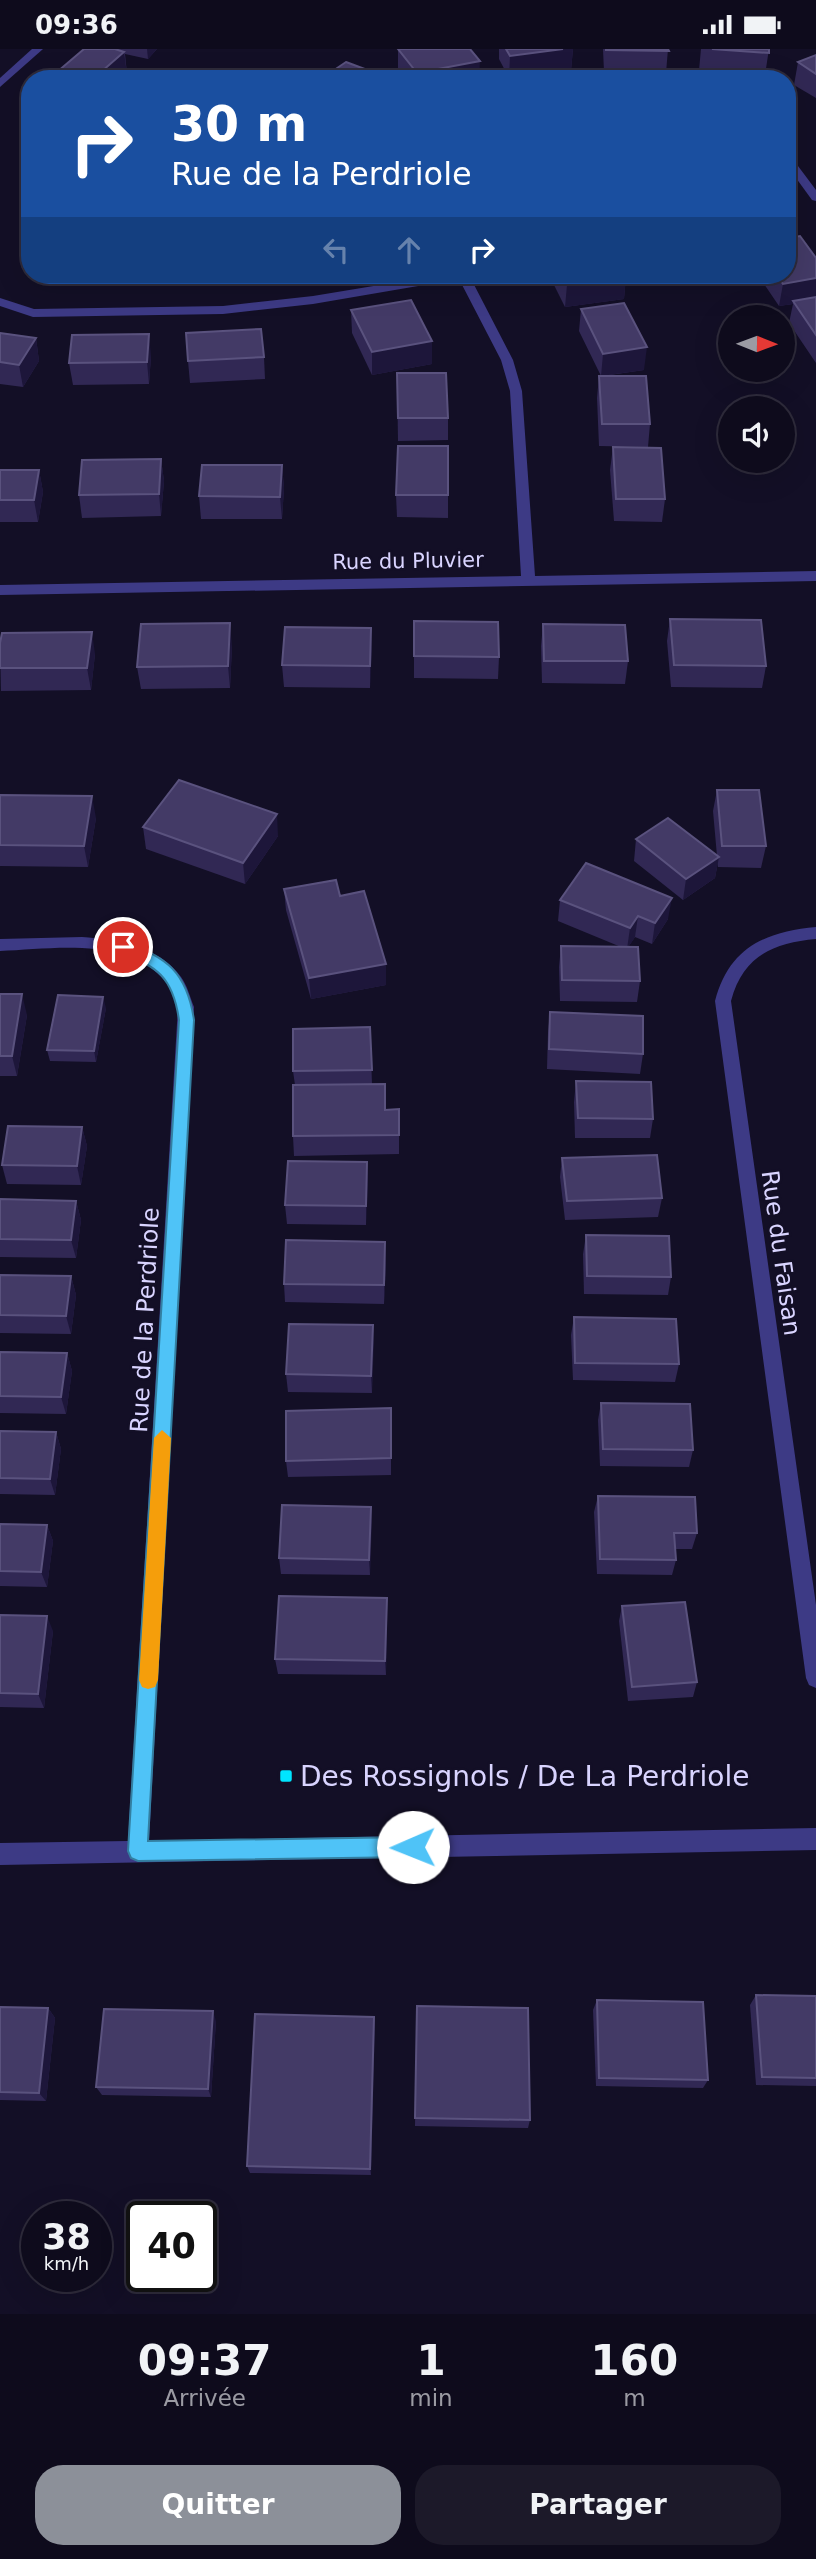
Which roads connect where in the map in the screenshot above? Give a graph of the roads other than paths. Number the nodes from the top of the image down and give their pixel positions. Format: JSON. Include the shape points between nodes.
{"nodes":[{"id":1,"x":38,"y":49,"type":"edge"},
{"id":2,"x":0,"y":84,"type":"edge"},
{"id":3,"x":796,"y":171,"type":"edge"},
{"id":4,"x":816,"y":198,"type":"edge"},
{"id":5,"x":408,"y":284,"type":"edge"},
{"id":6,"x":467,"y":284,"type":"edge"},
{"id":7,"x":0,"y":302,"type":"edge"},
{"id":8,"x":816,"y":576,"type":"edge"},
{"id":9,"x":528,"y":579,"type":"junction"},
{"id":10,"x":0,"y":590,"type":"edge"},
{"id":11,"x":816,"y":933,"type":"edge"},
{"id":12,"x":0,"y":945,"type":"edge"},
{"id":13,"x":816,"y":1678,"type":"edge"},
{"id":14,"x":816,"y":1839,"type":"edge"},
{"id":15,"x":138,"y":1851,"type":"junction"},
{"id":16,"x":0,"y":1854,"type":"edge"}],
"edges":[{"from":1,"to":2,"type":"street"},
{"from":3,"to":4,"type":"street"},
{"from":5,"to":7,"type":"street","via":[[223,310],[33,313]]},
{"from":6,"to":9,"type":"street","via":[[515,383]]},
{"from":8,"to":9,"type":"street","name":"Rue du Pluvier"},
{"from":9,"to":10,"type":"street","name":"Rue du Pluvier"},
{"from":11,"to":13,"type":"street","name":"Rue du Faisan","via":[[776,940],[745,957],[729,977],[723,1001]]},
{"from":12,"to":15,"type":"street","name":"Rue de la Perdriole","via":[[108,944],[137,951],[170,974],[186,1007]]},
{"from":14,"to":15,"type":"street"},
{"from":15,"to":16,"type":"street"}]}
